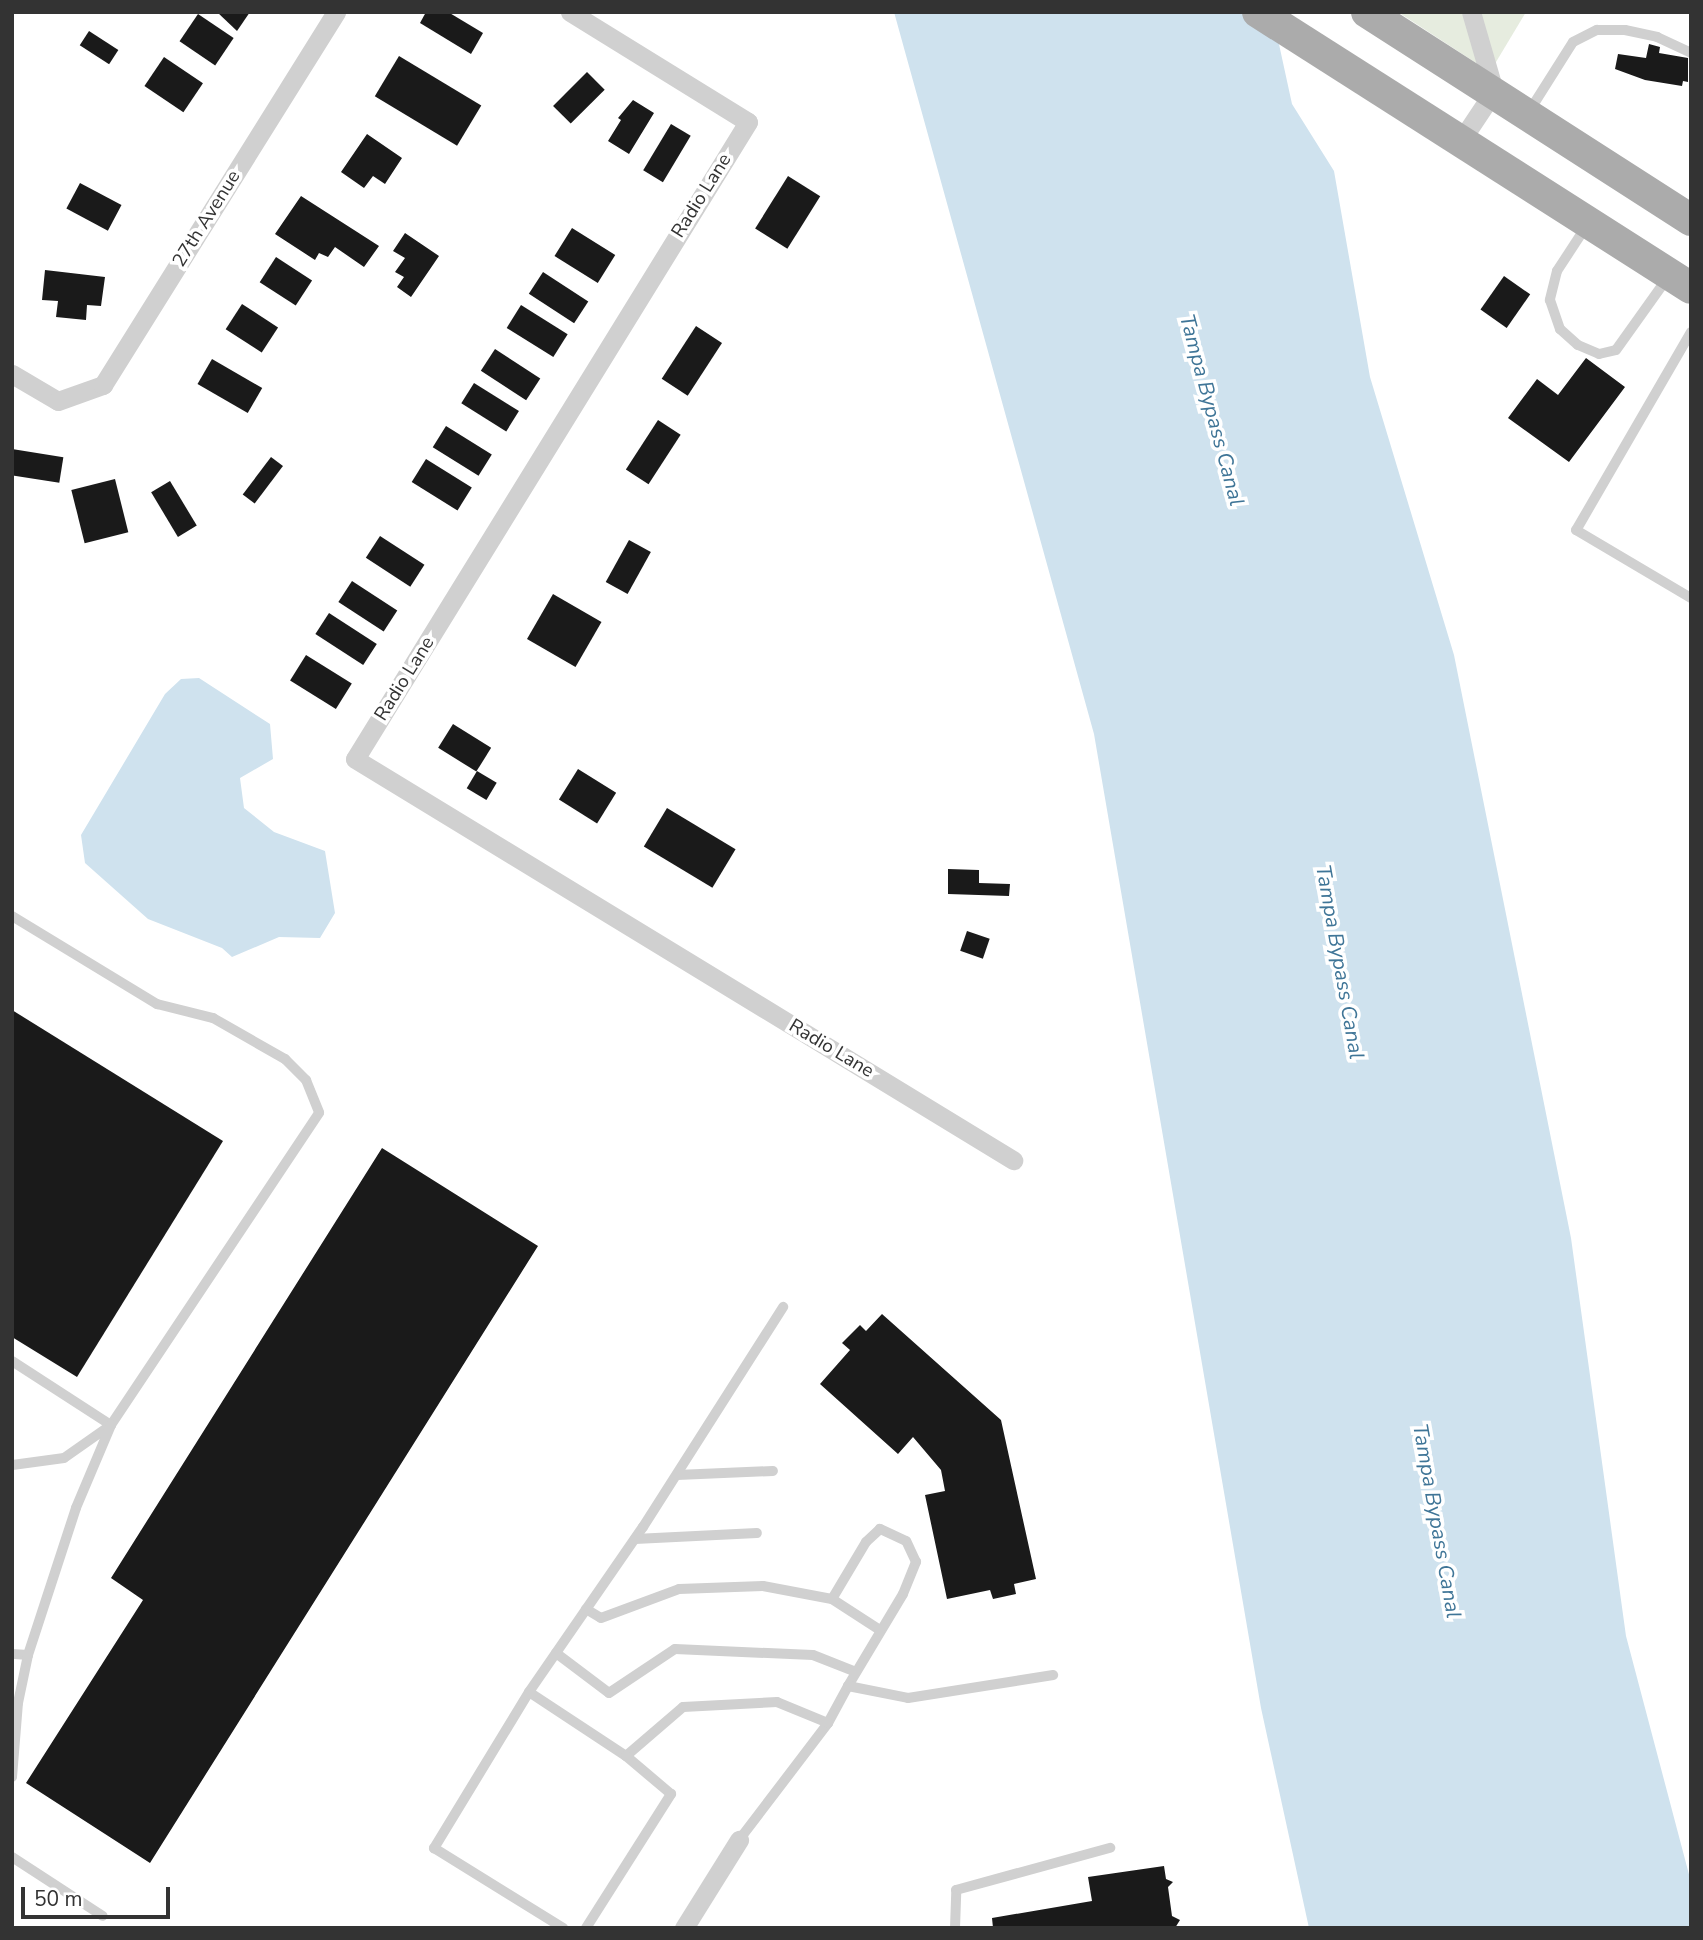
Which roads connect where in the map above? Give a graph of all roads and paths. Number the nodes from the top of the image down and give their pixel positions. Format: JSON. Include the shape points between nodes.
{"nodes":[{"id":1,"x":336,"y":12,"type":"edge"},
{"id":2,"x":570,"y":12,"type":"edge"},
{"id":3,"x":1258,"y":12,"type":"edge"},
{"id":4,"x":1367,"y":12,"type":"edge"},
{"id":5,"x":1471,"y":12,"type":"edge"},
{"id":6,"x":1691,"y":53,"type":"edge"},
{"id":7,"x":1494,"y":91,"type":"junction"},
{"id":8,"x":1528,"y":113,"type":"junction"},
{"id":9,"x":1462,"y":139,"type":"junction"},
{"id":10,"x":1691,"y":220,"type":"edge"},
{"id":11,"x":1590,"y":221,"type":"junction"},
{"id":12,"x":1680,"y":281,"type":"edge"},
{"id":13,"x":1691,"y":332,"type":"edge"},
{"id":14,"x":12,"y":373,"type":"edge"},
{"id":15,"x":1691,"y":598,"type":"edge"},
{"id":16,"x":12,"y":916,"type":"edge"},
{"id":17,"x":1013,"y":1160,"type":"dead end"},
{"id":18,"x":783,"y":1307,"type":"dead end"},
{"id":19,"x":12,"y":1361,"type":"edge"},
{"id":20,"x":111,"y":1425,"type":"junction"},
{"id":21,"x":12,"y":1465,"type":"edge"},
{"id":22,"x":773,"y":1471,"type":"dead end"},
{"id":23,"x":677,"y":1475,"type":"junction"},
{"id":24,"x":757,"y":1533,"type":"dead end"},
{"id":25,"x":635,"y":1539,"type":"junction"},
{"id":26,"x":832,"y":1599,"type":"junction"},
{"id":27,"x":586,"y":1609,"type":"junction"},
{"id":28,"x":880,"y":1630,"type":"junction"},
{"id":29,"x":556,"y":1653,"type":"junction"},
{"id":30,"x":12,"y":1654,"type":"edge"},
{"id":31,"x":28,"y":1655,"type":"junction"},
{"id":32,"x":856,"y":1672,"type":"junction"},
{"id":33,"x":1053,"y":1675,"type":"dead end"},
{"id":34,"x":848,"y":1686,"type":"junction"},
{"id":35,"x":529,"y":1692,"type":"junction"},
{"id":36,"x":828,"y":1723,"type":"junction"},
{"id":37,"x":626,"y":1756,"type":"junction"},
{"id":38,"x":12,"y":1777,"type":"edge"},
{"id":39,"x":739,"y":1840,"type":"joint"},
{"id":40,"x":1110,"y":1848,"type":"dead end"},
{"id":41,"x":12,"y":1857,"type":"edge"},
{"id":42,"x":103,"y":1916,"type":"dead end"},
{"id":43,"x":563,"y":1928,"type":"edge"},
{"id":44,"x":586,"y":1928,"type":"edge"},
{"id":45,"x":684,"y":1928,"type":"edge"},
{"id":46,"x":955,"y":1928,"type":"edge"}],
"edges":[{"from":1,"to":14,"type":"street","name":"27th Avenue","via":[[103,385],[58,401]]},
{"from":2,"to":17,"type":"street","name":"Radio Lane","via":[[748,122],[355,759]]},
{"from":3,"to":9,"type":"main road"},
{"from":4,"to":7,"type":"main road"},
{"from":5,"to":7,"type":"street"},
{"from":6,"to":8,"type":"lane","via":[[1647,35],[1597,30],[1573,43]]},
{"from":7,"to":8,"type":"main road"},
{"from":7,"to":9,"type":"street"},
{"from":8,"to":10,"type":"main road"},
{"from":9,"to":11,"type":"main road"},
{"from":11,"to":12,"type":"main road"},
{"from":11,"to":12,"type":"lane","via":[[1558,271],[1550,300],[1560,329],[1578,345],[1599,354],[1616,350]]},
{"from":13,"to":15,"type":"lane","via":[[1576,530]]},
{"from":16,"to":20,"type":"lane","via":[[157,1004],[213,1018],[285,1059],[306,1080],[319,1114]]},
{"from":18,"to":23,"type":"lane"},
{"from":19,"to":20,"type":"lane"},
{"from":20,"to":21,"type":"lane","via":[[64,1458]]},
{"from":20,"to":31,"type":"lane","via":[[76,1508]]},
{"from":22,"to":23,"type":"lane"},
{"from":23,"to":25,"type":"lane"},
{"from":24,"to":25,"type":"lane"},
{"from":25,"to":27,"type":"lane"},
{"from":26,"to":27,"type":"lane","via":[[763,1586],[679,1589],[601,1618]]},
{"from":26,"to":28,"type":"lane"},
{"from":26,"to":28,"type":"lane","via":[[866,1542],[880,1529],[906,1541],[916,1562]]},
{"from":27,"to":29,"type":"lane"},
{"from":28,"to":32,"type":"lane"},
{"from":29,"to":32,"type":"lane","via":[[609,1693],[675,1649],[813,1655]]},
{"from":29,"to":35,"type":"lane"},
{"from":30,"to":31,"type":"lane"},
{"from":31,"to":38,"type":"lane","via":[[18,1703]]},
{"from":32,"to":34,"type":"lane"},
{"from":33,"to":34,"type":"lane","via":[[908,1698]]},
{"from":34,"to":36,"type":"lane"},
{"from":35,"to":37,"type":"lane"},
{"from":35,"to":43,"type":"lane","via":[[434,1847]]},
{"from":36,"to":37,"type":"lane","via":[[777,1702],[683,1707]]},
{"from":36,"to":39,"type":"lane"},
{"from":37,"to":44,"type":"lane","via":[[671,1794]]},
{"from":39,"to":45,"type":"street"},
{"from":40,"to":46,"type":"lane","via":[[956,1891]]},
{"from":41,"to":42,"type":"lane"}]}
